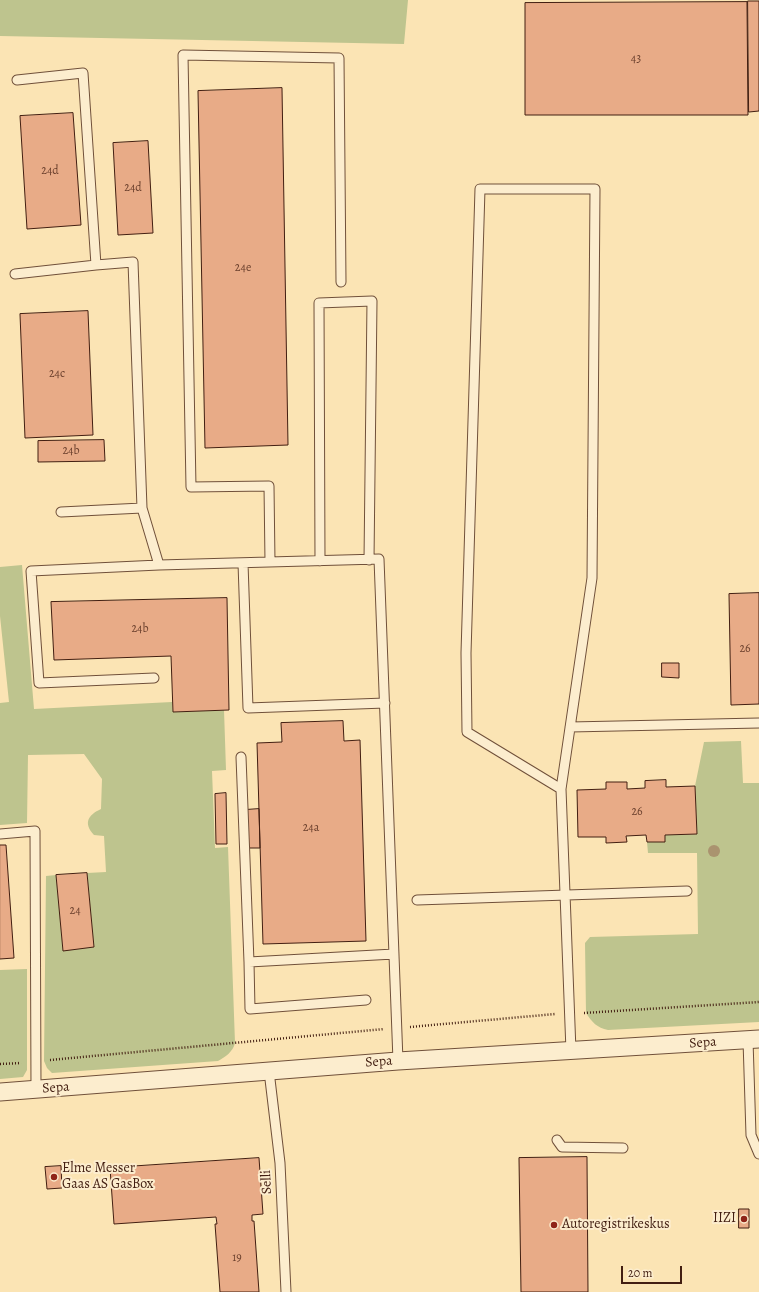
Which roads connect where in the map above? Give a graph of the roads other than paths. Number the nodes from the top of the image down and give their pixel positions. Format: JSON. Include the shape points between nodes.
{"nodes":[{"id":1,"x":17,"y":80,"type":"dead end"},
{"id":2,"x":96,"y":265,"type":"junction"},
{"id":3,"x":15,"y":274,"type":"dead end"},
{"id":4,"x":341,"y":282,"type":"dead end"},
{"id":5,"x":142,"y":508,"type":"junction"},
{"id":6,"x":61,"y":512,"type":"dead end"},
{"id":7,"x":368,"y":560,"type":"junction"},
{"id":8,"x":320,"y":561,"type":"junction"},
{"id":9,"x":270,"y":562,"type":"junction"},
{"id":10,"x":243,"y":563,"type":"junction"},
{"id":11,"x":159,"y":565,"type":"junction"},
{"id":12,"x":154,"y":678,"type":"dead end"},
{"id":13,"x":385,"y":703,"type":"junction"},
{"id":14,"x":759,"y":723,"type":"edge"},
{"id":15,"x":570,"y":727,"type":"junction"},
{"id":16,"x":241,"y":757,"type":"dead end"},
{"id":17,"x":561,"y":790,"type":"junction"},
{"id":18,"x":0,"y":834,"type":"edge"},
{"id":19,"x":687,"y":891,"type":"dead end"},
{"id":20,"x":565,"y":895,"type":"junction"},
{"id":21,"x":417,"y":900,"type":"dead end"},
{"id":22,"x":394,"y":954,"type":"junction"},
{"id":23,"x":249,"y":962,"type":"junction"},
{"id":24,"x":366,"y":1000,"type":"dead end"},
{"id":25,"x":754,"y":1039,"type":"edge"},
{"id":26,"x":571,"y":1051,"type":"junction"},
{"id":27,"x":398,"y":1061,"type":"junction"},
{"id":28,"x":269,"y":1071,"type":"junction"},
{"id":29,"x":36,"y":1089,"type":"junction"},
{"id":30,"x":0,"y":1092,"type":"edge"},
{"id":31,"x":755,"y":1115,"type":"edge"},
{"id":32,"x":557,"y":1140,"type":"dead end"},
{"id":33,"x":624,"y":1148,"type":"dead end"},
{"id":34,"x":759,"y":1154,"type":"edge"},
{"id":35,"x":286,"y":1292,"type":"edge"}],
"edges":[{"from":1,"to":2,"type":"lane","via":[[83,73]]},
{"from":2,"to":3,"type":"lane"},
{"from":2,"to":5,"type":"lane","via":[[133,262]]},
{"from":4,"to":9,"type":"lane","via":[[339,58],[183,55],[191,487],[269,486]]},
{"from":5,"to":6,"type":"lane"},
{"from":5,"to":11,"type":"lane"},
{"from":7,"to":8,"type":"lane"},
{"from":7,"to":8,"type":"lane","via":[[372,301],[319,303]]},
{"from":7,"to":13,"type":"lane","via":[[379,559]]},
{"from":8,"to":9,"type":"lane"},
{"from":9,"to":10,"type":"lane"},
{"from":10,"to":11,"type":"lane"},
{"from":10,"to":13,"type":"lane","via":[[248,708]]},
{"from":11,"to":12,"type":"lane","via":[[31,572],[39,683]]},
{"from":13,"to":22,"type":"lane"},
{"from":14,"to":15,"type":"lane"},
{"from":15,"to":17,"type":"lane"},
{"from":15,"to":17,"type":"lane","via":[[592,578],[595,189],[480,189],[466,652],[467,732]]},
{"from":16,"to":23,"type":"lane"},
{"from":17,"to":20,"type":"lane"},
{"from":18,"to":29,"type":"lane","via":[[36,831]]},
{"from":19,"to":20,"type":"lane"},
{"from":20,"to":21,"type":"lane"},
{"from":20,"to":26,"type":"lane"},
{"from":22,"to":23,"type":"lane"},
{"from":22,"to":27,"type":"lane"},
{"from":23,"to":24,"type":"lane","via":[[250,1009]]},
{"from":25,"to":26,"type":"street","name":"Sepa"},
{"from":25,"to":31,"type":"lane"},
{"from":26,"to":27,"type":"street","name":"Sepa"},
{"from":27,"to":28,"type":"street","name":"Sepa"},
{"from":28,"to":29,"type":"street","name":"Sepa"},
{"from":28,"to":35,"type":"lane","name":"Selli","via":[[280,1163]]},
{"from":29,"to":30,"type":"street","name":"Sepa"},
{"from":31,"to":34,"type":"lane","via":[[751,1135]]},
{"from":32,"to":33,"type":"lane","via":[[562,1147]]}]}
